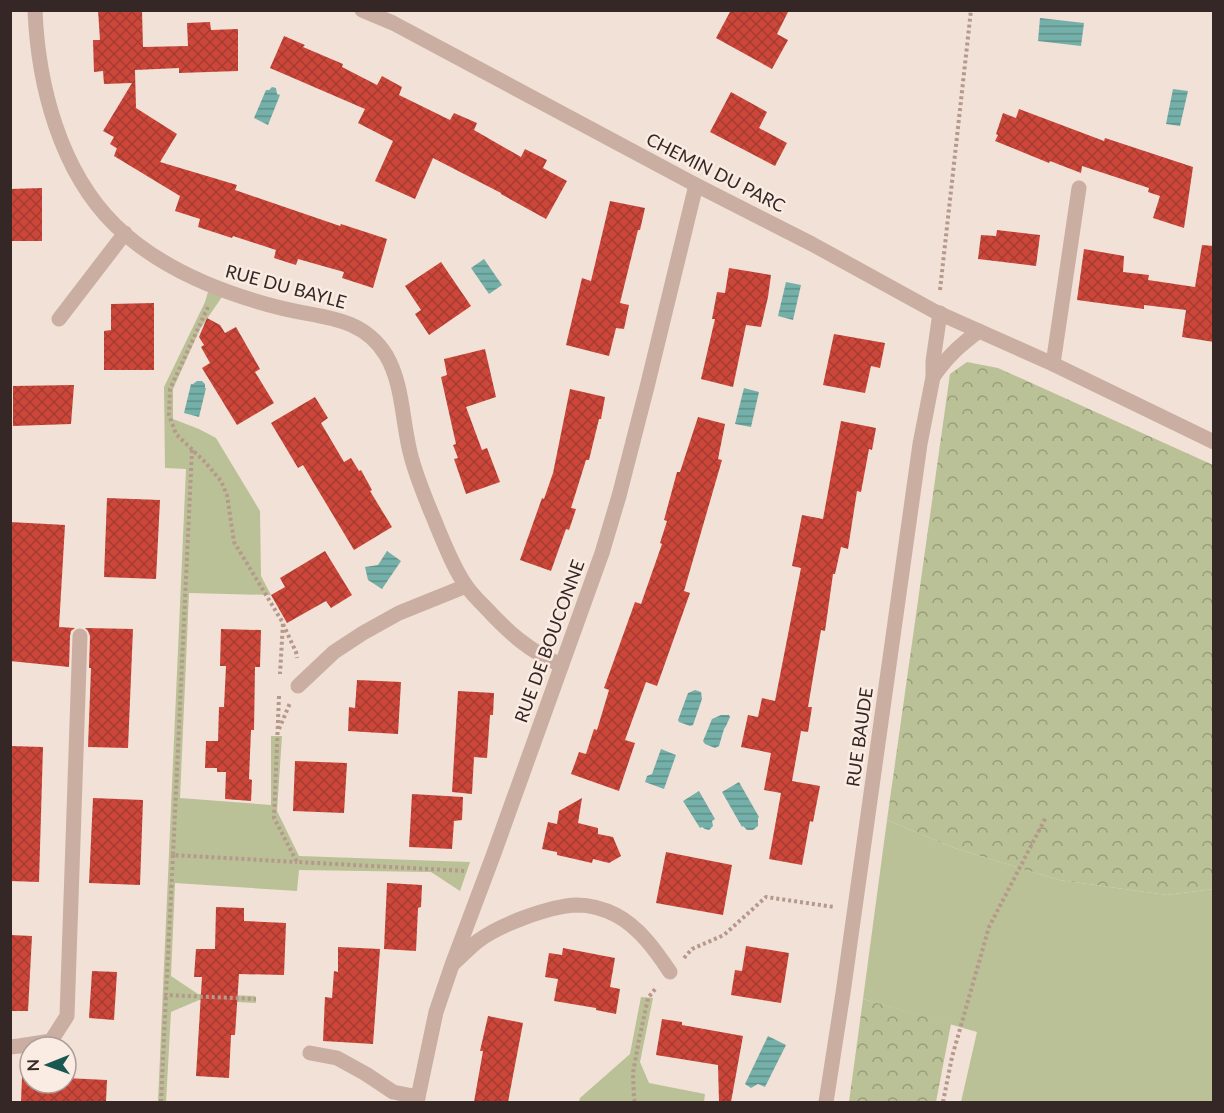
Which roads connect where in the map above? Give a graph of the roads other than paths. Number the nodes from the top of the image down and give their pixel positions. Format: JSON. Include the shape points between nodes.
{"nodes":[{"id":1,"x":35,"y":10,"type":"edge"},
{"id":2,"x":362,"y":10,"type":"edge"},
{"id":3,"x":696,"y":185,"type":"junction"},
{"id":4,"x":1078,"y":188,"type":"dead end"},
{"id":5,"x":125,"y":233,"type":"junction"},
{"id":6,"x":937,"y":312,"type":"junction"},
{"id":7,"x":59,"y":319,"type":"dead end"},
{"id":8,"x":979,"y":331,"type":"junction"},
{"id":9,"x":1053,"y":364,"type":"junction"},
{"id":10,"x":933,"y":377,"type":"junction"},
{"id":11,"x":1214,"y":442,"type":"edge"},
{"id":12,"x":466,"y":586,"type":"junction"},
{"id":13,"x":81,"y":636,"type":"dead end"},
{"id":14,"x":561,"y":665,"type":"junction"},
{"id":15,"x":298,"y":686,"type":"dead end"},
{"id":16,"x":452,"y":965,"type":"junction"},
{"id":17,"x":670,"y":972,"type":"road end"},
{"id":18,"x":10,"y":1047,"type":"edge"},
{"id":19,"x":310,"y":1053,"type":"dead end"},
{"id":20,"x":417,"y":1100,"type":"edge"},
{"id":21,"x":826,"y":1102,"type":"edge"}],
"edges":[{"from":1,"to":5,"type":"street","name":"RUE DU BAYLE","via":[[48,103],[68,157],[91,195]]},
{"from":2,"to":3,"type":"street","name":"CHEMIN DU PARC"},
{"from":3,"to":6,"type":"street","name":"CHEMIN DU PARC"},
{"from":3,"to":14,"type":"street","name":"RUE DE BOUCONNE","via":[[619,496]]},
{"from":4,"to":9,"type":"street"},
{"from":5,"to":7,"type":"street"},
{"from":5,"to":12,"type":"street","name":"RUE DU BAYLE","via":[[179,270],[217,288],[277,307],[334,318],[374,338],[396,377],[410,454],[426,501]]},
{"from":6,"to":8,"type":"street","name":"CHEMIN DU PARC"},
{"from":6,"to":10,"type":"street","name":"RUE BAUDE"},
{"from":8,"to":9,"type":"street","name":"CHEMIN DU PARC"},
{"from":8,"to":10,"type":"street","name":"RUE BAUDE","via":[[954,350]]},
{"from":9,"to":11,"type":"street","name":"CHEMIN DU PARC"},
{"from":10,"to":21,"type":"street","name":"RUE BAUDE","via":[[918,456]]},
{"from":12,"to":14,"type":"street","name":"RUE DU BAYLE","via":[[526,646]]},
{"from":12,"to":15,"type":"street","via":[[399,613],[363,633],[334,652]]},
{"from":13,"to":18,"type":"street","via":[[67,1016],[51,1041]]},
{"from":14,"to":16,"type":"street","name":"RUE DE BOUCONNE"},
{"from":16,"to":17,"type":"street","via":[[479,940],[507,925],[576,905],[617,916],[657,953]]},
{"from":16,"to":20,"type":"street","name":"RUE DE BOUCONNE","via":[[436,1012]]},
{"from":19,"to":20,"type":"street","via":[[337,1058],[393,1092]]}]}
